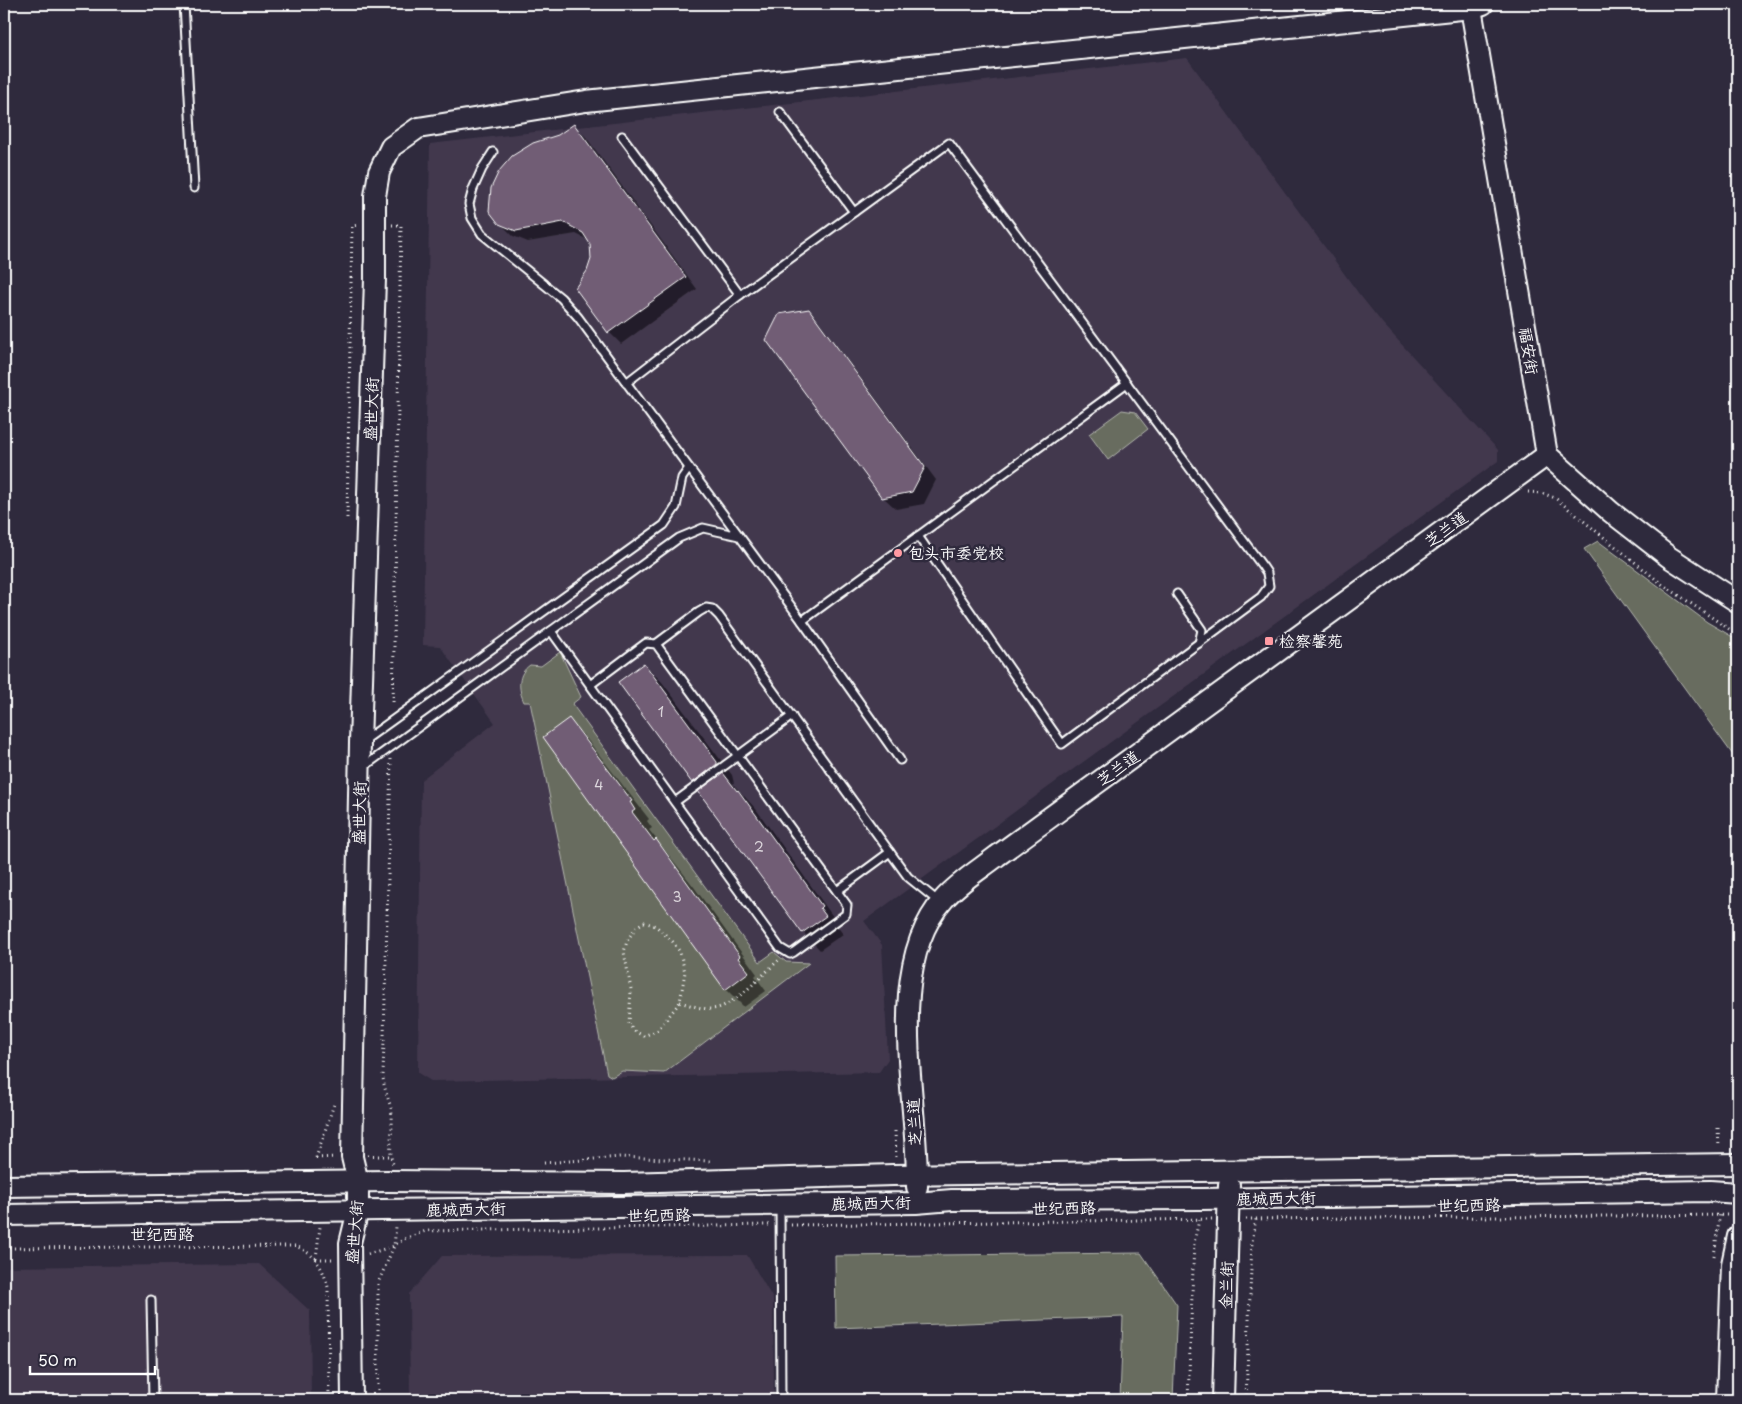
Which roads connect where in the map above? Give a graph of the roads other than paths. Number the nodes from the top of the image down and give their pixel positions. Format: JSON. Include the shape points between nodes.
{"nodes":[{"id":1,"x":184,"y":4,"type":"edge"},
{"id":2,"x":1477,"y":6,"type":"edge"},
{"id":3,"x":780,"y":112,"type":"dead end"},
{"id":4,"x":622,"y":136,"type":"dead end"},
{"id":5,"x":494,"y":152,"type":"dead end"},
{"id":6,"x":194,"y":188,"type":"dead end"},
{"id":7,"x":854,"y":212,"type":"junction"},
{"id":8,"x":740,"y":295,"type":"junction"},
{"id":9,"x":626,"y":383,"type":"junction"},
{"id":10,"x":1127,"y":383,"type":"junction"},
{"id":11,"x":1548,"y":455,"type":"junction"},
{"id":12,"x":689,"y":468,"type":"junction"},
{"id":13,"x":739,"y":536,"type":"junction"},
{"id":14,"x":918,"y":536,"type":"junction"},
{"id":15,"x":1177,"y":594,"type":"dead end"},
{"id":16,"x":1738,"y":602,"type":"edge"},
{"id":17,"x":802,"y":621,"type":"junction"},
{"id":18,"x":551,"y":631,"type":"junction"},
{"id":19,"x":656,"y":644,"type":"junction"},
{"id":20,"x":1198,"y":644,"type":"junction"},
{"id":21,"x":590,"y":685,"type":"junction"},
{"id":22,"x":792,"y":716,"type":"junction"},
{"id":23,"x":360,"y":743,"type":"junction"},
{"id":24,"x":738,"y":756,"type":"junction"},
{"id":25,"x":900,"y":760,"type":"dead end"},
{"id":26,"x":360,"y":770,"type":"junction"},
{"id":27,"x":675,"y":802,"type":"junction"},
{"id":28,"x":890,"y":852,"type":"junction"},
{"id":29,"x":837,"y":891,"type":"junction"},
{"id":30,"x":941,"y":903,"type":"junction"},
{"id":31,"x":1738,"y":1164,"type":"edge"},
{"id":32,"x":1230,"y":1170,"type":"junction"},
{"id":33,"x":911,"y":1175,"type":"junction"},
{"id":34,"x":358,"y":1182,"type":"junction"},
{"id":35,"x":4,"y":1186,"type":"edge"},
{"id":36,"x":1738,"y":1193,"type":"edge"},
{"id":37,"x":1229,"y":1198,"type":"junction"},
{"id":38,"x":911,"y":1203,"type":"junction"},
{"id":39,"x":780,"y":1205,"type":"junction"},
{"id":40,"x":358,"y":1210,"type":"junction"},
{"id":41,"x":4,"y":1215,"type":"edge"},
{"id":42,"x":1738,"y":1236,"type":"edge"},
{"id":43,"x":151,"y":1300,"type":"dead end"},
{"id":44,"x":152,"y":1400,"type":"edge"},
{"id":45,"x":352,"y":1400,"type":"edge"},
{"id":46,"x":781,"y":1400,"type":"edge"},
{"id":47,"x":1223,"y":1400,"type":"edge"},
{"id":48,"x":1727,"y":1400,"type":"edge"}],
"edges":[{"from":1,"to":6,"type":"lane"},
{"from":2,"to":11,"type":"street","name":"福安街"},
{"from":2,"to":23,"type":"street","name":"盛世大街","via":[[596,100],[418,128],[391,147],[379,172],[375,196]]},
{"from":3,"to":7,"type":"lane"},
{"from":4,"to":8,"type":"lane"},
{"from":5,"to":9,"type":"lane","via":[[473,189],[469,204],[472,218],[482,234],[561,298]]},
{"from":7,"to":8,"type":"lane"},
{"from":7,"to":10,"type":"lane","via":[[949,143]]},
{"from":8,"to":9,"type":"lane"},
{"from":9,"to":12,"type":"lane"},
{"from":10,"to":14,"type":"lane"},
{"from":10,"to":20,"type":"lane","via":[[1263,567],[1269,580],[1269,586],[1261,597]]},
{"from":11,"to":16,"type":"street","via":[[1654,546]]},
{"from":11,"to":30,"type":"street","name":"芝兰道","via":[[997,856]]},
{"from":12,"to":13,"type":"lane"},
{"from":12,"to":23,"type":"lane","via":[[682,478],[676,507],[664,525]]},
{"from":13,"to":17,"type":"lane"},
{"from":13,"to":18,"type":"lane","via":[[714,529],[693,531],[679,538]]},
{"from":14,"to":17,"type":"lane"},
{"from":14,"to":20,"type":"lane","via":[[1062,744]]},
{"from":15,"to":20,"type":"lane","via":[[1202,630]]},
{"from":17,"to":25,"type":"lane"},
{"from":18,"to":21,"type":"lane"},
{"from":18,"to":26,"type":"lane"},
{"from":19,"to":21,"type":"lane","via":[[646,643]]},
{"from":19,"to":22,"type":"lane","via":[[699,612],[706,608],[712,610]]},
{"from":19,"to":24,"type":"lane"},
{"from":21,"to":27,"type":"lane"},
{"from":22,"to":24,"type":"lane"},
{"from":22,"to":28,"type":"lane"},
{"from":23,"to":26,"type":"street","name":"盛世大街"},
{"from":24,"to":27,"type":"lane"},
{"from":24,"to":29,"type":"lane"},
{"from":26,"to":34,"type":"street","name":"盛世大街","via":[[352,1157]]},
{"from":27,"to":29,"type":"lane","via":[[787,953],[794,952],[846,914],[847,906]]},
{"from":28,"to":29,"type":"lane"},
{"from":28,"to":30,"type":"lane","via":[[908,877]]},
{"from":30,"to":33,"type":"street","name":"芝兰道","via":[[917,945],[907,1004]]},
{"from":31,"to":32,"type":"street","name":"鹿城西大街"},
{"from":32,"to":33,"type":"street","name":"鹿城西大街"},
{"from":32,"to":37,"type":"street","name":"金兰街"},
{"from":33,"to":34,"type":"street","name":"鹿城西大街","via":[[624,1183]]},
{"from":33,"to":38,"type":"street","name":"芝兰道"},
{"from":34,"to":35,"type":"street","name":"鹿城西大街"},
{"from":34,"to":40,"type":"street","name":"盛世大街"},
{"from":36,"to":37,"type":"street","name":"鹿城西大街"},
{"from":37,"to":38,"type":"street","name":"鹿城西大街"},
{"from":37,"to":47,"type":"street","name":"金兰街"},
{"from":38,"to":39,"type":"street","name":"鹿城西大街"},
{"from":39,"to":40,"type":"street","name":"鹿城西大街"},
{"from":39,"to":46,"type":"lane"},
{"from":40,"to":41,"type":"street","name":"鹿城西大街"},
{"from":40,"to":45,"type":"street","name":"盛世大街","via":[[350,1243]]},
{"from":42,"to":48,"type":"street","via":[[1732,1264]]},
{"from":43,"to":44,"type":"lane"}]}
